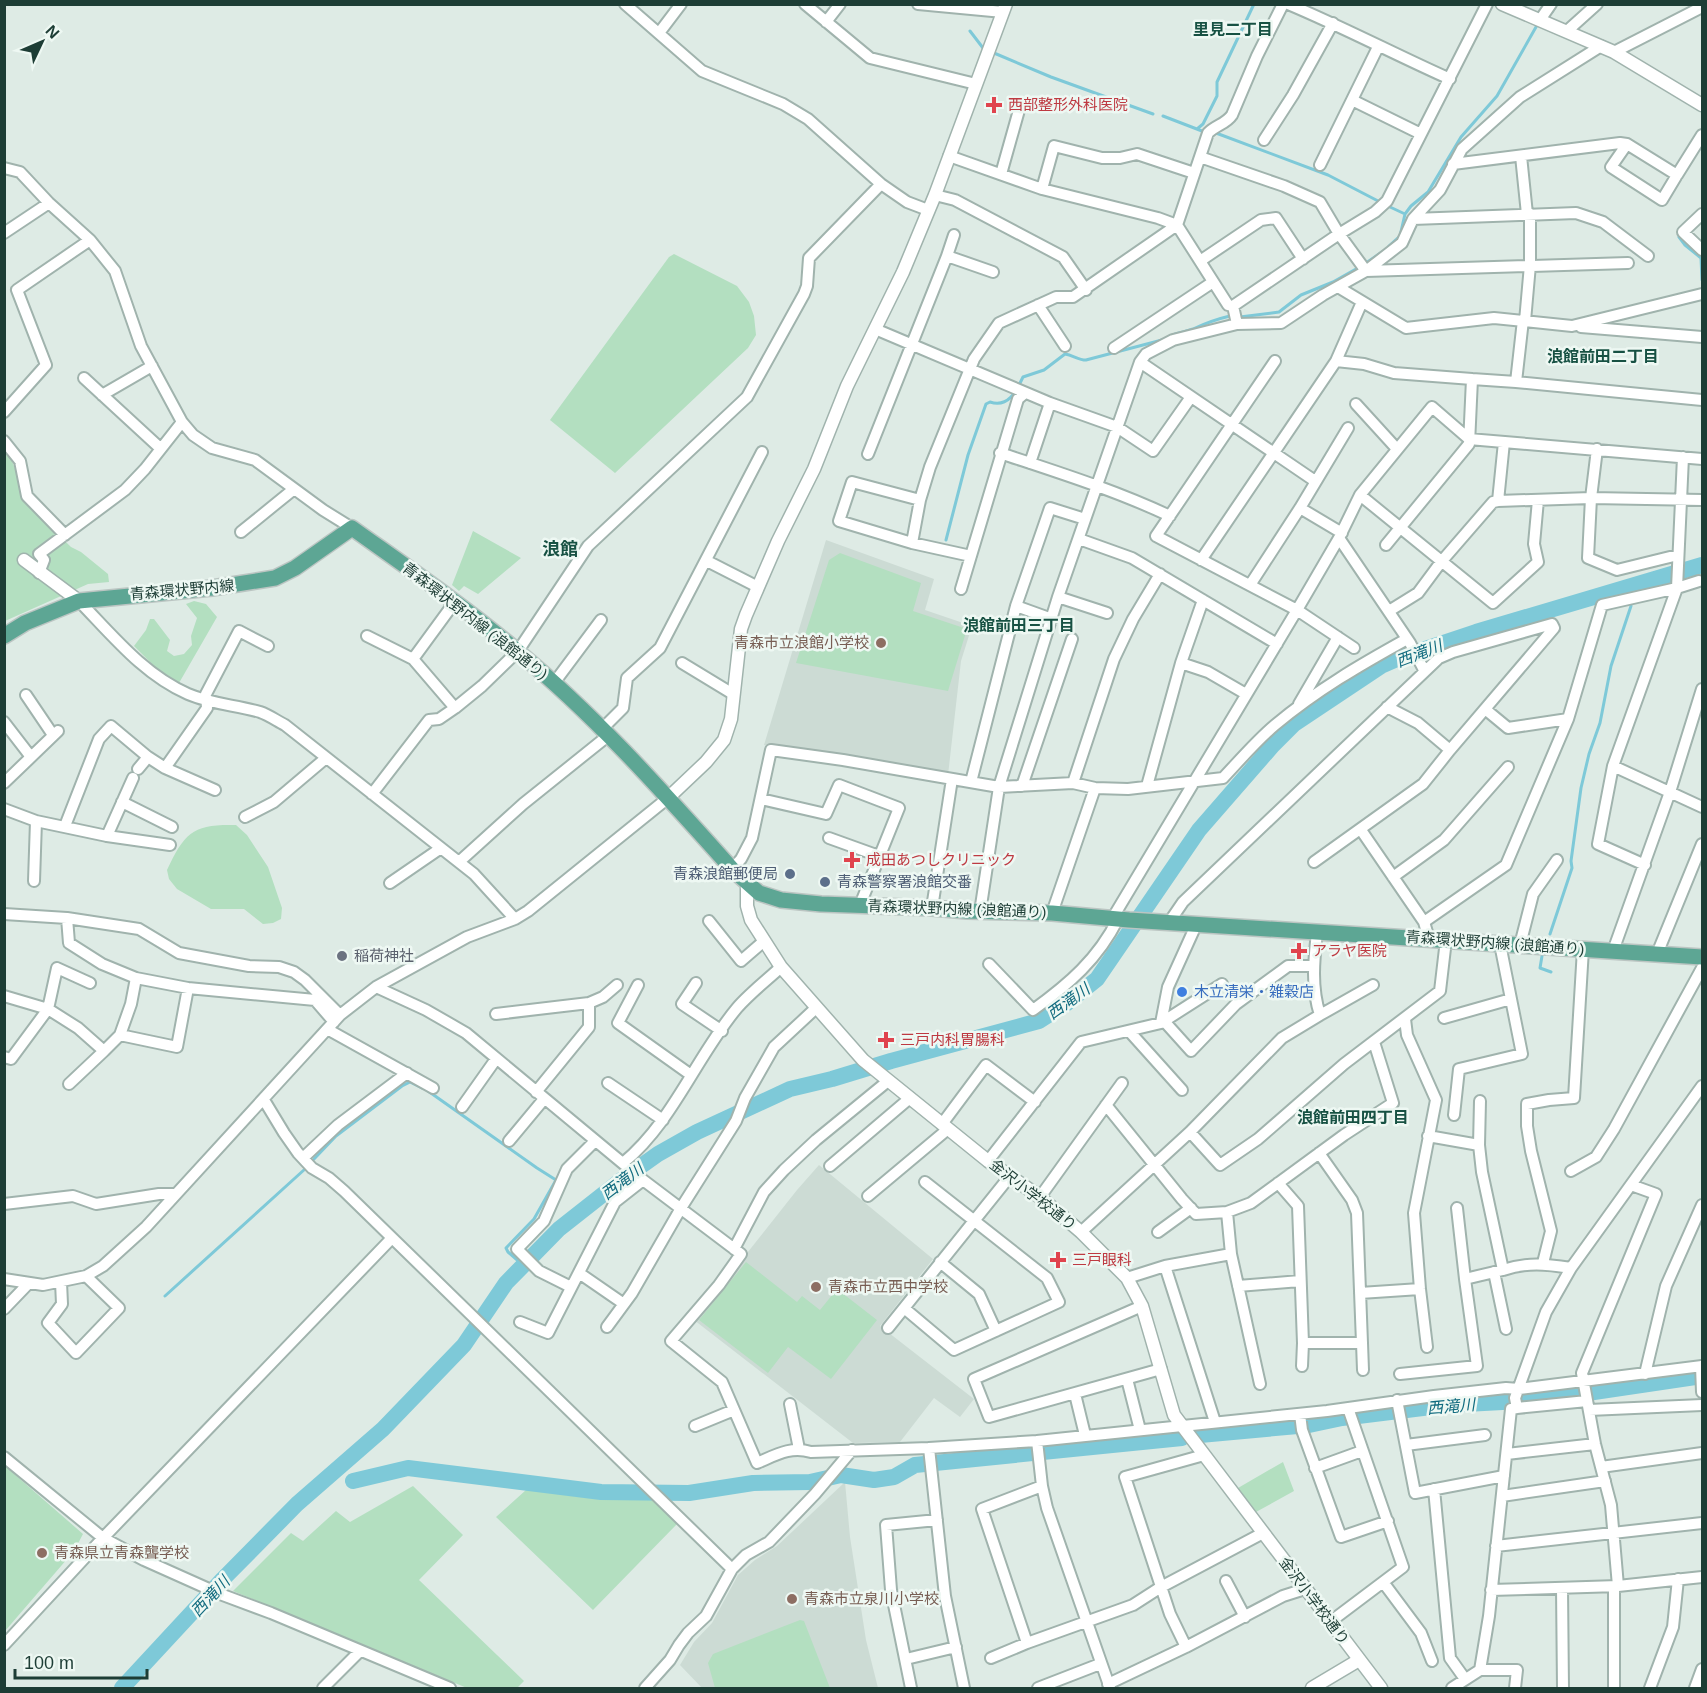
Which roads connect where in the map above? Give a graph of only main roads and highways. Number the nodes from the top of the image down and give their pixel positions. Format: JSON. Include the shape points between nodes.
{"nodes":[{"id":1,"x":352,"y":528,"type":"joint"},
{"id":2,"x":4,"y":636,"type":"edge"},
{"id":3,"x":1702,"y":957,"type":"edge"}],
"edges":[{"from":1,"to":2,"type":"main road","name":"青森環状野内線","via":[[285,574],[263,582],[80,601]]},
{"from":1,"to":3,"type":"main road","name":"青森環状野内線 (浪館通り)","via":[[518,651],[554,683],[606,731],[732,869],[767,897]]}]}
